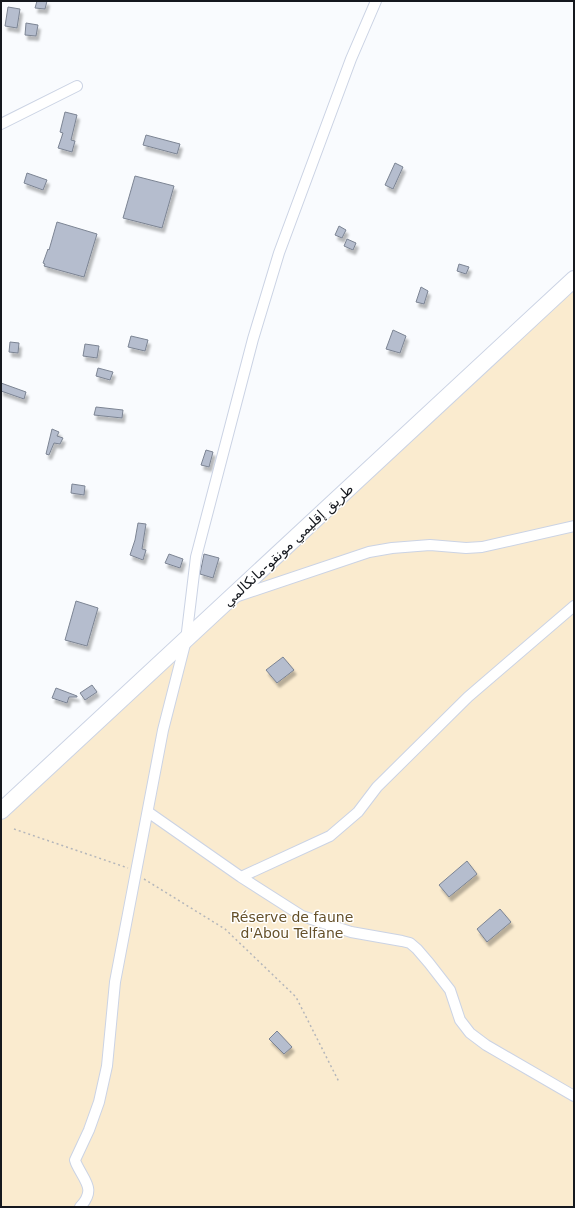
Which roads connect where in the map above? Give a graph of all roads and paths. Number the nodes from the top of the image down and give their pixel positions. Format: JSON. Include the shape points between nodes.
{"nodes":[{"id":1,"x":376,"y":1,"type":"edge"},
{"id":2,"x":77,"y":86,"type":"dead end"},
{"id":3,"x":1,"y":124,"type":"edge"},
{"id":4,"x":574,"y":279,"type":"edge"},
{"id":5,"x":574,"y":526,"type":"edge"},
{"id":6,"x":230,"y":599,"type":"junction"},
{"id":7,"x":574,"y":606,"type":"edge"},
{"id":8,"x":186,"y":640,"type":"junction"},
{"id":9,"x":2,"y":808,"type":"edge"},
{"id":10,"x":148,"y":812,"type":"junction"},
{"id":11,"x":14,"y":829,"type":"dead end"},
{"id":12,"x":136,"y":874,"type":"junction"},
{"id":13,"x":241,"y":877,"type":"junction"},
{"id":14,"x":339,"y":1082,"type":"dead end"},
{"id":15,"x":574,"y":1096,"type":"edge"},
{"id":16,"x":80,"y":1207,"type":"edge"}],
"edges":[{"from":1,"to":8,"type":"street","via":[[351,59],[279,253],[253,339],[196,557]]},
{"from":2,"to":3,"type":"street"},
{"from":4,"to":6,"type":"highway","name":"طريق إقليمي مونقو-مانكالمي"},
{"from":5,"to":6,"type":"street","via":[[482,547],[430,545],[369,552]]},
{"from":6,"to":8,"type":"highway","name":"طريق إقليمي مونقو-مانكالمي"},
{"from":7,"to":13,"type":"street","via":[[468,697],[376,787],[358,812],[330,836]]},
{"from":8,"to":9,"type":"highway","name":"طريق إقليمي مونقو-مانكالمي"},
{"from":8,"to":10,"type":"street","via":[[163,730]]},
{"from":10,"to":12,"type":"street"},
{"from":10,"to":13,"type":"street"},
{"from":11,"to":12,"type":"path","via":[[126,868]]},
{"from":12,"to":14,"type":"path","via":[[225,929],[296,997]]},
{"from":12,"to":16,"type":"street","via":[[115,982],[107,1066],[99,1102],[75,1160],[89,1188],[89,1194]]},
{"from":13,"to":15,"type":"street","via":[[302,916],[351,932],[410,943],[450,990],[460,1020],[470,1033]]}]}
